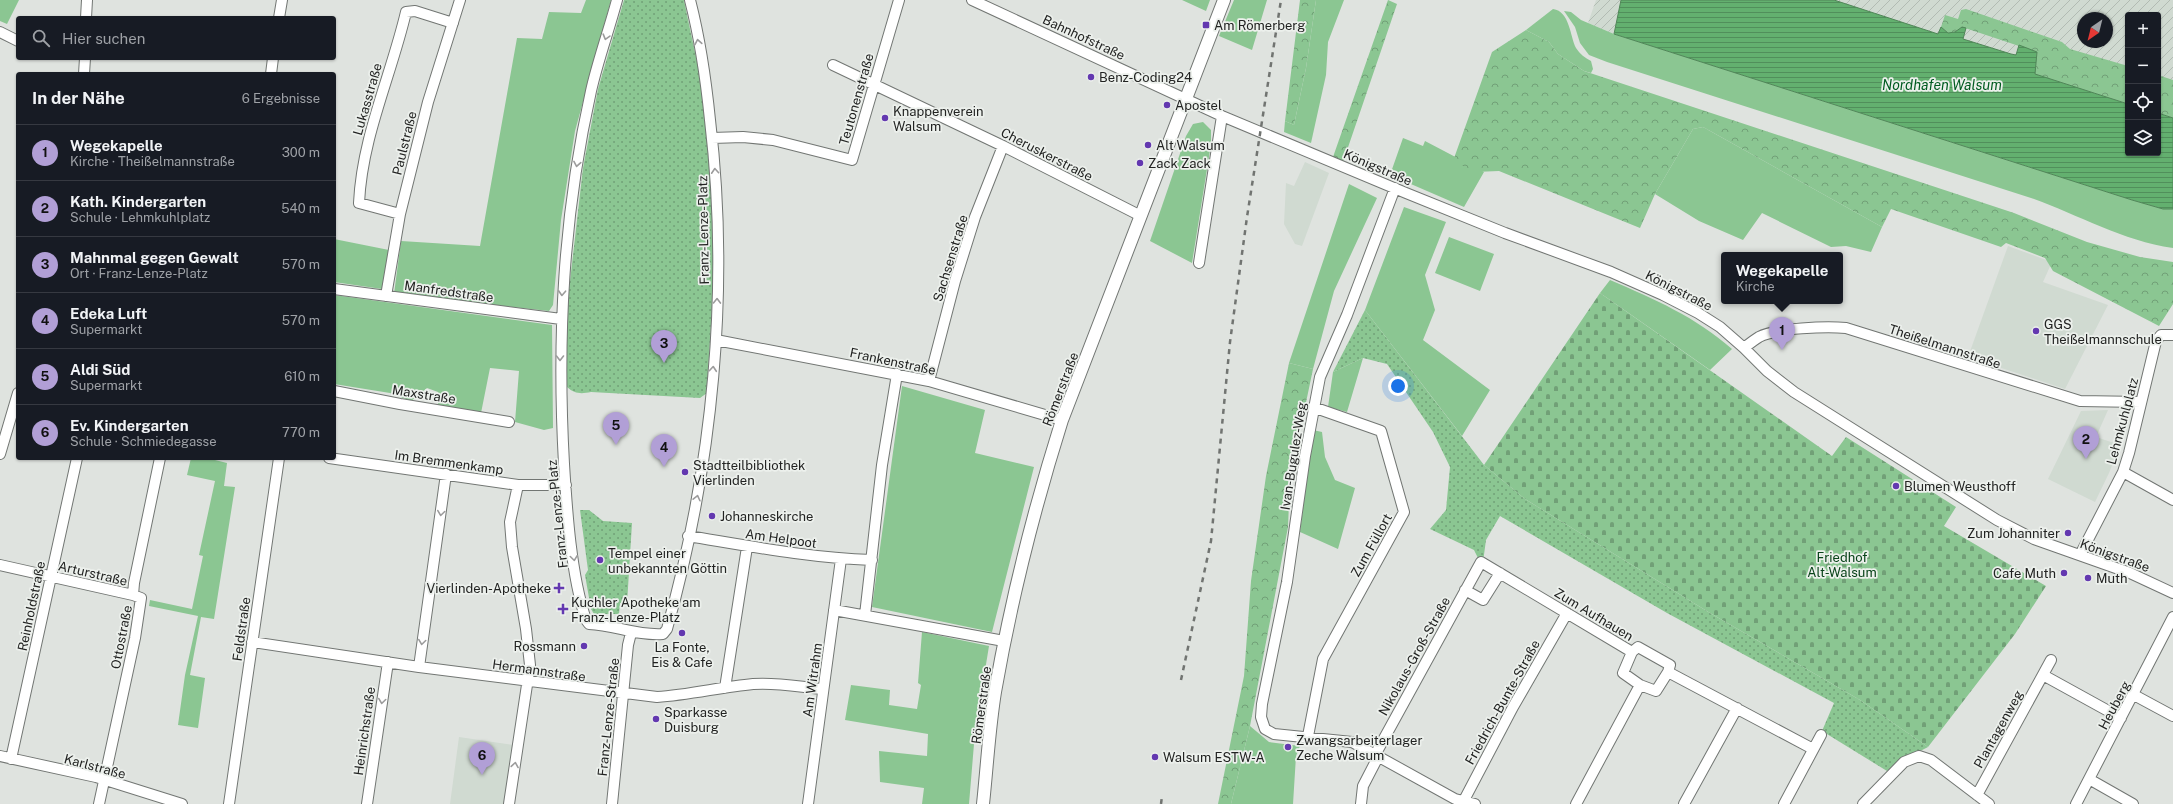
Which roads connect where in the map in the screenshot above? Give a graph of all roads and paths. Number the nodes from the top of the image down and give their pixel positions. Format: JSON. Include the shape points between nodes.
{"nodes":[{"id":1,"x":87,"y":0,"type":"edge"},
{"id":2,"x":282,"y":0,"type":"edge"},
{"id":3,"x":460,"y":0,"type":"edge"},
{"id":4,"x":617,"y":0,"type":"edge"},
{"id":5,"x":690,"y":0,"type":"edge"},
{"id":6,"x":899,"y":0,"type":"edge"},
{"id":7,"x":972,"y":0,"type":"edge"},
{"id":8,"x":1224,"y":0,"type":"edge"},
{"id":9,"x":86,"y":16,"type":"edge"},
{"id":10,"x":279,"y":16,"type":"edge"},
{"id":11,"x":453,"y":23,"type":"junction"},
{"id":12,"x":0,"y":32,"type":"edge"},
{"id":13,"x":16,"y":40,"type":"edge"},
{"id":14,"x":84,"y":60,"type":"edge"},
{"id":15,"x":273,"y":60,"type":"edge"},
{"id":16,"x":833,"y":65,"type":"dead end"},
{"id":17,"x":84,"y":72,"type":"edge"},
{"id":18,"x":271,"y":72,"type":"edge"},
{"id":19,"x":874,"y":84,"type":"junction"},
{"id":20,"x":1185,"y":98,"type":"junction"},
{"id":21,"x":1222,"y":116,"type":"junction"},
{"id":22,"x":712,"y":138,"type":"junction"},
{"id":23,"x":1002,"y":146,"type":"junction"},
{"id":24,"x":1395,"y":188,"type":"junction"},
{"id":25,"x":400,"y":214,"type":"junction"},
{"id":26,"x":1141,"y":216,"type":"junction"},
{"id":27,"x":1199,"y":263,"type":"dead end"},
{"id":28,"x":336,"y":289,"type":"edge"},
{"id":29,"x":386,"y":296,"type":"junction"},
{"id":30,"x":561,"y":319,"type":"junction"},
{"id":31,"x":2173,"y":335,"type":"edge"},
{"id":32,"x":716,"y":340,"type":"junction"},
{"id":33,"x":1744,"y":348,"type":"junction"},
{"id":34,"x":897,"y":374,"type":"junction"},
{"id":35,"x":929,"y":381,"type":"junction"},
{"id":36,"x":336,"y":391,"type":"edge"},
{"id":37,"x":16,"y":400,"type":"edge"},
{"id":38,"x":2141,"y":402,"type":"junction"},
{"id":39,"x":1313,"y":407,"type":"junction"},
{"id":40,"x":1062,"y":420,"type":"junction"},
{"id":41,"x":509,"y":422,"type":"dead end"},
{"id":42,"x":0,"y":454,"type":"edge"},
{"id":43,"x":336,"y":459,"type":"edge"},
{"id":44,"x":78,"y":460,"type":"edge"},
{"id":45,"x":160,"y":460,"type":"edge"},
{"id":46,"x":279,"y":460,"type":"edge"},
{"id":47,"x":2123,"y":472,"type":"junction"},
{"id":48,"x":446,"y":474,"type":"junction"},
{"id":49,"x":518,"y":485,"type":"junction"},
{"id":50,"x":566,"y":486,"type":"junction"},
{"id":51,"x":2173,"y":500,"type":"edge"},
{"id":52,"x":688,"y":536,"type":"junction"},
{"id":53,"x":748,"y":547,"type":"junction"},
{"id":54,"x":2080,"y":555,"type":"junction"},
{"id":55,"x":841,"y":559,"type":"junction"},
{"id":56,"x":872,"y":560,"type":"junction"},
{"id":57,"x":1481,"y":562,"type":"joint"},
{"id":58,"x":0,"y":565,"type":"edge"},
{"id":59,"x":1500,"y":573,"type":"junction"},
{"id":60,"x":51,"y":576,"type":"junction"},
{"id":61,"x":1465,"y":590,"type":"junction"},
{"id":62,"x":2173,"y":593,"type":"edge"},
{"id":63,"x":133,"y":595,"type":"junction"},
{"id":64,"x":834,"y":610,"type":"junction"},
{"id":65,"x":1566,"y":613,"type":"junction"},
{"id":66,"x":865,"y":615,"type":"junction"},
{"id":67,"x":2173,"y":617,"type":"edge"},
{"id":68,"x":631,"y":633,"type":"junction"},
{"id":69,"x":1004,"y":641,"type":"junction"},
{"id":70,"x":252,"y":642,"type":"junction"},
{"id":71,"x":1632,"y":652,"type":"junction"},
{"id":72,"x":2051,"y":660,"type":"dead end"},
{"id":73,"x":388,"y":662,"type":"junction"},
{"id":74,"x":419,"y":667,"type":"junction"},
{"id":75,"x":1668,"y":672,"type":"junction"},
{"id":76,"x":2043,"y":675,"type":"junction"},
{"id":77,"x":527,"y":681,"type":"junction"},
{"id":78,"x":1640,"y":685,"type":"junction"},
{"id":79,"x":725,"y":688,"type":"junction"},
{"id":80,"x":823,"y":689,"type":"junction"},
{"id":81,"x":624,"y":694,"type":"junction"},
{"id":82,"x":2134,"y":695,"type":"junction"},
{"id":83,"x":1737,"y":708,"type":"junction"},
{"id":84,"x":2173,"y":716,"type":"edge"},
{"id":85,"x":2121,"y":718,"type":"junction"},
{"id":86,"x":1821,"y":735,"type":"dead end"},
{"id":87,"x":1308,"y":736,"type":"junction"},
{"id":88,"x":1813,"y":749,"type":"junction"},
{"id":89,"x":0,"y":756,"type":"edge"},
{"id":90,"x":1376,"y":756,"type":"junction"},
{"id":91,"x":11,"y":759,"type":"junction"},
{"id":92,"x":2089,"y":779,"type":"junction"},
{"id":93,"x":104,"y":781,"type":"junction"},
{"id":94,"x":1977,"y":795,"type":"junction"},
{"id":95,"x":1463,"y":803,"type":"edge"},
{"id":96,"x":99,"y":804,"type":"edge"},
{"id":97,"x":182,"y":804,"type":"edge"},
{"id":98,"x":229,"y":804,"type":"edge"},
{"id":99,"x":367,"y":804,"type":"edge"},
{"id":100,"x":509,"y":804,"type":"edge"},
{"id":101,"x":612,"y":804,"type":"edge"},
{"id":102,"x":808,"y":804,"type":"edge"},
{"id":103,"x":983,"y":804,"type":"edge"},
{"id":104,"x":1361,"y":804,"type":"edge"},
{"id":105,"x":1475,"y":804,"type":"edge"},
{"id":106,"x":1576,"y":804,"type":"edge"},
{"id":107,"x":1684,"y":804,"type":"edge"},
{"id":108,"x":1784,"y":804,"type":"edge"},
{"id":109,"x":1863,"y":804,"type":"edge"},
{"id":110,"x":1989,"y":804,"type":"edge"},
{"id":111,"x":2076,"y":804,"type":"edge"},
{"id":112,"x":2133,"y":804,"type":"edge"}],
"edges":[{"from":1,"to":9,"type":"street"},
{"from":2,"to":10,"type":"street"},
{"from":3,"to":11,"type":"street","name":"Paulstraße"},
{"from":4,"to":30,"type":"street","name":"Franz-Lenze-Platz","one_way":true,"via":[[591,90],[576,166],[563,272]]},
{"from":22,"to":5,"type":"street","name":"Franz-Lenze-Platz","one_way":true},
{"from":6,"to":19,"type":"street","name":"Teutonenstraße"},
{"from":7,"to":20,"type":"street","name":"Bahnhofstraße"},
{"from":8,"to":20,"type":"main road","name":"Römerstraße"},
{"from":11,"to":25,"type":"street","name":"Paulstraße","via":[[428,102]]},
{"from":11,"to":25,"type":"street","name":"Lukasstraße","via":[[415,10],[406,12],[369,138],[359,202]]},
{"from":12,"to":13,"type":"street"},
{"from":14,"to":17,"type":"street"},
{"from":15,"to":18,"type":"street"},
{"from":16,"to":19,"type":"street","name":"Cheruskerstraße"},
{"from":19,"to":22,"type":"street","name":"Teutonenstraße","via":[[852,160],[773,140],[743,137]]},
{"from":19,"to":23,"type":"street","name":"Cheruskerstraße"},
{"from":20,"to":21,"type":"street","name":"Königstraße"},
{"from":20,"to":26,"type":"main road","name":"Römerstraße"},
{"from":21,"to":24,"type":"street","name":"Königstraße"},
{"from":21,"to":27,"type":"street"},
{"from":32,"to":22,"type":"street","name":"Franz-Lenze-Platz","one_way":true,"via":[[718,252]]},
{"from":23,"to":26,"type":"street","name":"Cheruskerstraße"},
{"from":23,"to":35,"type":"street","name":"Sachsenstraße","via":[[975,217],[955,281]]},
{"from":24,"to":33,"type":"street","name":"Königstraße","via":[[1611,272],[1663,295],[1698,312]]},
{"from":24,"to":39,"type":"street","name":"Ivan-Bugulez-Weg","via":[[1347,315],[1325,361]]},
{"from":25,"to":29,"type":"street","name":"Paulstraße"},
{"from":26,"to":40,"type":"main road","name":"Römerstraße"},
{"from":28,"to":29,"type":"street","name":"Manfredstraße"},
{"from":29,"to":30,"type":"street","name":"Manfredstraße"},
{"from":30,"to":50,"type":"street","name":"Franz-Lenze-Platz","one_way":true,"via":[[560,396]]},
{"from":31,"to":38,"type":"street","name":"Lehmkuhlplatz","via":[[2161,335],[2156,341]]},
{"from":32,"to":34,"type":"street","name":"Frankenstraße"},
{"from":52,"to":32,"type":"street","name":"Franz-Lenze-Platz","one_way":true,"via":[[699,486]]},
{"from":33,"to":38,"type":"street","name":"Theißelmannstraße","via":[[1760,336],[1771,333],[1828,326],[1846,328],[2080,401]]},
{"from":33,"to":54,"type":"street","name":"Königstraße","via":[[1767,371],[1794,392],[1971,506],[2034,539]]},
{"from":34,"to":35,"type":"street","name":"Frankenstraße"},
{"from":34,"to":56,"type":"street","via":[[882,465]]},
{"from":35,"to":40,"type":"street","name":"Frankenstraße"},
{"from":36,"to":41,"type":"street","name":"Maxstraße"},
{"from":37,"to":42,"type":"street"},
{"from":38,"to":47,"type":"street","name":"Lehmkuhlplatz"},
{"from":39,"to":87,"type":"street","name":"Ivan-Bugulez-Weg","via":[[1287,582],[1261,717],[1265,729],[1274,734]]},
{"from":39,"to":87,"type":"street","name":"Zum Füllort","via":[[1381,431],[1404,512],[1323,659]]},
{"from":40,"to":69,"type":"main road","name":"Römerstraße"},
{"from":43,"to":48,"type":"street","name":"Im Bremmenkamp"},
{"from":44,"to":60,"type":"street","name":"Reinholdstraße"},
{"from":45,"to":63,"type":"street","name":"Ottostraße"},
{"from":46,"to":70,"type":"street","name":"Feldstraße"},
{"from":47,"to":51,"type":"street"},
{"from":47,"to":54,"type":"street","name":"Lehmkuhlplatz"},
{"from":48,"to":49,"type":"street","name":"Im Bremmenkamp"},
{"from":48,"to":74,"type":"street","one_way":true},
{"from":49,"to":50,"type":"street","name":"Im Bremmenkamp"},
{"from":49,"to":77,"type":"street","via":[[510,522],[527,636],[530,665]]},
{"from":50,"to":68,"type":"street","name":"Franz-Lenze-Platz","one_way":true,"via":[[576,572],[586,620],[589,624],[620,627]]},
{"from":52,"to":53,"type":"street","name":"Am Helpoot"},
{"from":52,"to":68,"type":"street","name":"Franz-Lenze-Platz","via":[[665,632],[654,635]]},
{"from":53,"to":55,"type":"street","name":"Am Helpoot"},
{"from":53,"to":79,"type":"street"},
{"from":54,"to":62,"type":"street","name":"Königstraße","via":[[2130,572]]},
{"from":55,"to":56,"type":"street","name":"Am Helpoot"},
{"from":55,"to":64,"type":"street","name":"Am Witrahm"},
{"from":56,"to":66,"type":"street"},
{"from":57,"to":59,"type":"street","name":"Zum Aufhauen"},
{"from":57,"to":61,"type":"street","name":"Nikolaus-Groß-Straße"},
{"from":58,"to":60,"type":"street","name":"Arturstraße"},
{"from":59,"to":61,"type":"street","name":"Nikolaus-Groß-Straße","via":[[1483,600]]},
{"from":59,"to":65,"type":"street","name":"Zum Aufhauen"},
{"from":60,"to":63,"type":"street","name":"Arturstraße"},
{"from":60,"to":91,"type":"street","name":"Reinholdstraße"},
{"from":61,"to":90,"type":"street","name":"Nikolaus-Groß-Straße"},
{"from":63,"to":93,"type":"street","name":"Ottostraße","via":[[141,598]]},
{"from":64,"to":66,"type":"street"},
{"from":64,"to":80,"type":"street","name":"Am Witrahm"},
{"from":65,"to":71,"type":"street","name":"Zum Aufhauen"},
{"from":65,"to":95,"type":"street","name":"Friedrich-Bunte-Straße"},
{"from":66,"to":69,"type":"street"},
{"from":67,"to":82,"type":"street","name":"Heuberg"},
{"from":68,"to":81,"type":"street","name":"Franz-Lenze-Straße"},
{"from":69,"to":103,"type":"main road","name":"Römerstraße","via":[[992,717]]},
{"from":70,"to":73,"type":"street","name":"Hermannstraße"},
{"from":70,"to":98,"type":"street","name":"Feldstraße"},
{"from":71,"to":75,"type":"street","name":"Zum Aufhauen","via":[[1638,647],[1670,665]]},
{"from":71,"to":78,"type":"street","via":[[1623,673]]},
{"from":72,"to":76,"type":"street","name":"Plantagenweg"},
{"from":73,"to":74,"type":"street","name":"Hermannstraße"},
{"from":73,"to":99,"type":"street","name":"Heinrichstraße","one_way":true},
{"from":74,"to":77,"type":"street","name":"Hermannstraße"},
{"from":75,"to":78,"type":"street","via":[[1656,691]]},
{"from":75,"to":83,"type":"street","name":"Zum Aufhauen"},
{"from":76,"to":85,"type":"street"},
{"from":76,"to":94,"type":"street","name":"Plantagenweg"},
{"from":77,"to":81,"type":"street","name":"Hermannstraße"},
{"from":100,"to":77,"type":"street","one_way":true},
{"from":78,"to":106,"type":"street"},
{"from":79,"to":80,"type":"street","name":"Hermannstraße","via":[[772,683]]},
{"from":79,"to":81,"type":"street","name":"Hermannstraße","via":[[657,697]]},
{"from":80,"to":102,"type":"street","name":"Am Witrahm"},
{"from":81,"to":101,"type":"street","name":"Franz-Lenze-Straße"},
{"from":82,"to":84,"type":"street"},
{"from":82,"to":85,"type":"street","name":"Heuberg"},
{"from":83,"to":88,"type":"street","name":"Zum Aufhauen"},
{"from":83,"to":107,"type":"street"},
{"from":85,"to":92,"type":"street","name":"Heuberg"},
{"from":86,"to":88,"type":"street"},
{"from":87,"to":90,"type":"street","via":[[1352,742]]},
{"from":88,"to":108,"type":"street"},
{"from":89,"to":91,"type":"street","name":"Karlstraße"},
{"from":90,"to":95,"type":"street"},
{"from":90,"to":104,"type":"street","name":"Nikolaus-Groß-Straße","via":[[1363,786]]},
{"from":91,"to":93,"type":"street","name":"Karlstraße","via":[[96,777]]},
{"from":92,"to":111,"type":"street","name":"Heuberg"},
{"from":92,"to":112,"type":"street"},
{"from":93,"to":96,"type":"street","name":"Ottostraße"},
{"from":93,"to":97,"type":"street","name":"Karlstraße"},
{"from":94,"to":109,"type":"street","via":[[1931,760],[1919,756],[1904,762]]},
{"from":94,"to":110,"type":"street"},
{"from":95,"to":105,"type":"street"}]}
